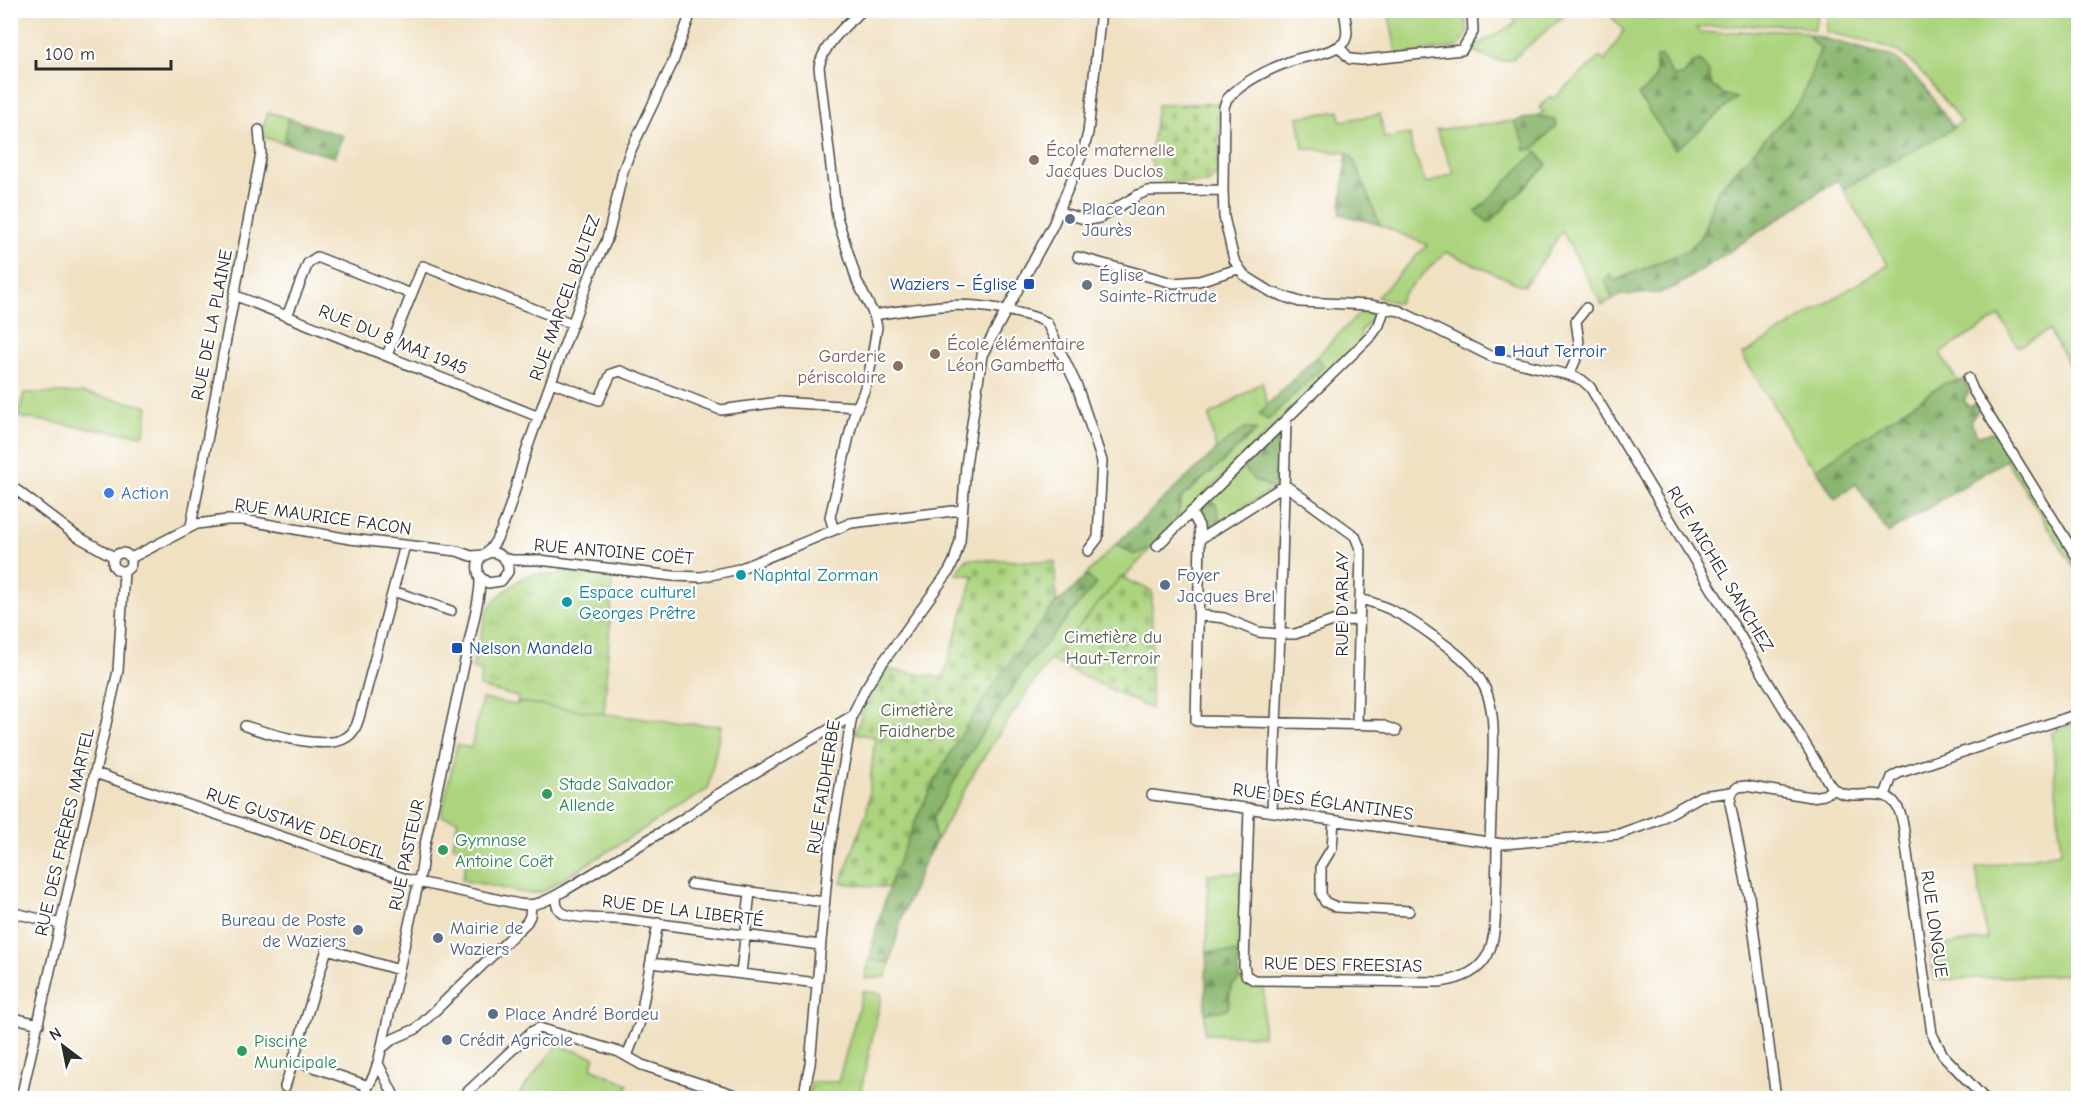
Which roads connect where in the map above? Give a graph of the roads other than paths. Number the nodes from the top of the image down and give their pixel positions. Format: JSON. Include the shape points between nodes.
{"nodes":[{"id":1,"x":692,"y":10,"type":"edge"},
{"id":2,"x":863,"y":10,"type":"edge"},
{"id":3,"x":1101,"y":10,"type":"edge"},
{"id":4,"x":1344,"y":10,"type":"edge"},
{"id":5,"x":1472,"y":10,"type":"edge"},
{"id":6,"x":1339,"y":47,"type":"junction"},
{"id":7,"x":259,"y":130,"type":"dead end"},
{"id":8,"x":1223,"y":190,"type":"junction"},
{"id":9,"x":1059,"y":212,"type":"junction"},
{"id":10,"x":1078,"y":257,"type":"dead end"},
{"id":11,"x":1238,"y":269,"type":"junction"},
{"id":12,"x":411,"y":294,"type":"junction"},
{"id":13,"x":234,"y":295,"type":"junction"},
{"id":14,"x":1385,"y":307,"type":"junction"},
{"id":15,"x":1586,"y":308,"type":"dead end"},
{"id":16,"x":1006,"y":310,"type":"junction"},
{"id":17,"x":874,"y":315,"type":"junction"},
{"id":18,"x":287,"y":316,"type":"junction"},
{"id":19,"x":573,"y":324,"type":"junction"},
{"id":20,"x":387,"y":355,"type":"junction"},
{"id":21,"x":1569,"y":375,"type":"junction"},
{"id":22,"x":1968,"y":378,"type":"dead end"},
{"id":23,"x":551,"y":382,"type":"junction"},
{"id":24,"x":857,"y":407,"type":"junction"},
{"id":25,"x":539,"y":417,"type":"junction"},
{"id":26,"x":1286,"y":421,"type":"junction"},
{"id":27,"x":10,"y":485,"type":"edge"},
{"id":28,"x":1285,"y":485,"type":"junction"},
{"id":29,"x":962,"y":510,"type":"junction"},
{"id":30,"x":1191,"y":512,"type":"junction"},
{"id":31,"x":191,"y":526,"type":"junction"},
{"id":32,"x":834,"y":530,"type":"junction"},
{"id":33,"x":501,"y":532,"type":"junction"},
{"id":34,"x":1200,"y":539,"type":"junction"},
{"id":35,"x":405,"y":545,"type":"junction"},
{"id":36,"x":1157,"y":546,"type":"dead end"},
{"id":37,"x":448,"y":550,"type":"junction"},
{"id":38,"x":1088,"y":551,"type":"dead end"},
{"id":39,"x":485,"y":555,"type":"junction"},
{"id":40,"x":503,"y":556,"type":"junction"},
{"id":41,"x":114,"y":557,"type":"junction"},
{"id":42,"x":131,"y":558,"type":"junction"},
{"id":43,"x":2079,"y":559,"type":"edge"},
{"id":44,"x":124,"y":571,"type":"junction"},
{"id":45,"x":478,"y":574,"type":"junction"},
{"id":46,"x":496,"y":584,"type":"junction"},
{"id":47,"x":393,"y":591,"type":"junction"},
{"id":48,"x":1360,"y":599,"type":"junction"},
{"id":49,"x":451,"y":611,"type":"dead end"},
{"id":50,"x":475,"y":615,"type":"junction"},
{"id":51,"x":1199,"y":615,"type":"junction"},
{"id":52,"x":1360,"y":620,"type":"junction"},
{"id":53,"x":1280,"y":634,"type":"junction"},
{"id":54,"x":2079,"y":714,"type":"edge"},
{"id":55,"x":852,"y":716,"type":"junction"},
{"id":56,"x":1277,"y":722,"type":"junction"},
{"id":57,"x":1357,"y":724,"type":"junction"},
{"id":58,"x":244,"y":726,"type":"dead end"},
{"id":59,"x":1396,"y":731,"type":"dead end"},
{"id":60,"x":95,"y":773,"type":"junction"},
{"id":61,"x":1833,"y":789,"type":"junction"},
{"id":62,"x":1732,"y":792,"type":"junction"},
{"id":63,"x":1152,"y":795,"type":"dead end"},
{"id":64,"x":1885,"y":795,"type":"junction"},
{"id":65,"x":1249,"y":808,"type":"junction"},
{"id":66,"x":1272,"y":811,"type":"junction"},
{"id":67,"x":1334,"y":820,"type":"junction"},
{"id":68,"x":1494,"y":844,"type":"junction"},
{"id":69,"x":419,"y":882,"type":"junction"},
{"id":70,"x":691,"y":884,"type":"dead end"},
{"id":71,"x":750,"y":892,"type":"junction"},
{"id":72,"x":557,"y":895,"type":"junction"},
{"id":73,"x":824,"y":902,"type":"junction"},
{"id":74,"x":531,"y":906,"type":"junction"},
{"id":75,"x":1409,"y":911,"type":"dead end"},
{"id":76,"x":10,"y":912,"type":"edge"},
{"id":77,"x":658,"y":923,"type":"junction"},
{"id":78,"x":62,"y":924,"type":"junction"},
{"id":79,"x":745,"y":935,"type":"junction"},
{"id":80,"x":820,"y":945,"type":"junction"},
{"id":81,"x":651,"y":963,"type":"junction"},
{"id":82,"x":399,"y":970,"type":"junction"},
{"id":83,"x":741,"y":974,"type":"junction"},
{"id":84,"x":817,"y":983,"type":"junction"},
{"id":85,"x":10,"y":1017,"type":"edge"},
{"id":86,"x":39,"y":1024,"type":"junction"},
{"id":87,"x":382,"y":1048,"type":"junction"},
{"id":88,"x":627,"y":1056,"type":"junction"},
{"id":89,"x":294,"y":1060,"type":"junction"},
{"id":90,"x":378,"y":1063,"type":"junction"},
{"id":91,"x":369,"y":1086,"type":"junction"},
{"id":92,"x":285,"y":1087,"type":"dead end"},
{"id":93,"x":21,"y":1098,"type":"edge"},
{"id":94,"x":362,"y":1098,"type":"edge"},
{"id":95,"x":394,"y":1098,"type":"edge"},
{"id":96,"x":460,"y":1098,"type":"edge"},
{"id":97,"x":745,"y":1098,"type":"edge"},
{"id":98,"x":803,"y":1098,"type":"edge"},
{"id":99,"x":1776,"y":1098,"type":"edge"},
{"id":100,"x":1984,"y":1098,"type":"edge"}],
"edges":[{"from":1,"to":19,"type":"street","name":"RUE MARCEL BULTEZ","via":[[673,62],[623,171],[606,243]]},
{"from":2,"to":17,"type":"street","via":[[825,51],[819,67],[837,217],[857,281]]},
{"from":3,"to":9,"type":"street","via":[[1087,139]]},
{"from":4,"to":6,"type":"street","via":[[1347,35]]},
{"from":5,"to":6,"type":"street","via":[[1473,32],[1462,50],[1353,60]]},
{"from":6,"to":8,"type":"street","via":[[1269,70],[1227,99]]},
{"from":7,"to":13,"type":"street","name":"RUE DE LA PLAINE","via":[[261,153]]},
{"from":8,"to":9,"type":"street","via":[[1148,191],[1092,220]]},
{"from":8,"to":11,"type":"street","via":[[1224,216]]},
{"from":9,"to":16,"type":"street"},
{"from":10,"to":11,"type":"street","via":[[1173,283],[1199,281]]},
{"from":11,"to":14,"type":"street","name":"RUE MICHEL SANCHEZ","via":[[1271,292],[1294,301]]},
{"from":12,"to":18,"type":"street","via":[[318,257],[309,263]]},
{"from":12,"to":19,"type":"street","via":[[423,266]]},
{"from":12,"to":20,"type":"street"},
{"from":13,"to":18,"type":"street","name":"RUE DU 8 MAI 1945"},
{"from":13,"to":31,"type":"street","name":"RUE DE LA PLAINE"},
{"from":14,"to":21,"type":"street","name":"RUE MICHEL SANCHEZ","via":[[1412,315],[1490,356]]},
{"from":14,"to":26,"type":"street","via":[[1372,334]]},
{"from":15,"to":21,"type":"street","via":[[1576,321],[1580,350]]},
{"from":16,"to":17,"type":"street","via":[[956,304]]},
{"from":16,"to":29,"type":"street","name":"RUE FAIDHERBE","via":[[980,362]]},
{"from":16,"to":38,"type":"street","via":[[1045,321],[1077,386],[1098,444],[1098,538]]},
{"from":17,"to":24,"type":"street","via":[[874,350]]},
{"from":18,"to":20,"type":"street","name":"RUE DU 8 MAI 1945"},
{"from":19,"to":23,"type":"street","name":"RUE MARCEL BULTEZ"},
{"from":20,"to":25,"type":"street","name":"RUE DU 8 MAI 1945"},
{"from":21,"to":61,"type":"street","name":"RUE MICHEL SANCHEZ","via":[[1586,383],[1600,401]]},
{"from":22,"to":43,"type":"street"},
{"from":23,"to":24,"type":"street","via":[[599,400],[610,374],[620,371],[721,410],[779,402]]},
{"from":23,"to":25,"type":"street","name":"RUE MARCEL BULTEZ"},
{"from":24,"to":32,"type":"street","via":[[831,517]]},
{"from":25,"to":33,"type":"street","name":"RUE MARCEL BULTEZ"},
{"from":26,"to":28,"type":"street"},
{"from":26,"to":30,"type":"street"},
{"from":27,"to":41,"type":"street","via":[[75,535]]},
{"from":28,"to":34,"type":"street"},
{"from":28,"to":48,"type":"street","name":"RUE D'ARLAY","via":[[1358,540]]},
{"from":28,"to":53,"type":"street"},
{"from":29,"to":32,"type":"street","name":"RUE ANTOINE COËT","via":[[857,522]]},
{"from":29,"to":55,"type":"street","name":"RUE FAIDHERBE","via":[[960,541],[952,566],[874,675]]},
{"from":30,"to":34,"type":"street","via":[[1199,526]]},
{"from":30,"to":36,"type":"street"},
{"from":31,"to":35,"type":"street","name":"RUE MAURICE FACON","via":[[210,520],[235,520]]},
{"from":31,"to":42,"type":"street","name":"RUE MAURICE FACON"},
{"from":32,"to":40,"type":"street","name":"RUE ANTOINE COËT","via":[[739,569],[701,577],[512,560]]},
{"from":33,"to":39,"type":"street","name":"RUE MARCEL BULTEZ"},
{"from":33,"to":40,"type":"street","name":"RUE MARCEL BULTEZ","via":[[499,547]]},
{"from":34,"to":51,"type":"street"},
{"from":35,"to":37,"type":"street","name":"RUE MAURICE FACON"},
{"from":35,"to":47,"type":"street"},
{"from":37,"to":39,"type":"street","name":"RUE MAURICE FACON"},
{"from":37,"to":45,"type":"street","name":"RUE MAURICE FACON","via":[[465,558]]},
{"from":39,"to":40,"type":"street"},
{"from":39,"to":45,"type":"street","via":[[478,562]]},
{"from":40,"to":46,"type":"street","via":[[508,572]]},
{"from":41,"to":42,"type":"street","via":[[123,553]]},
{"from":41,"to":44,"type":"street","via":[[115,567]]},
{"from":42,"to":44,"type":"street","via":[[131,565]]},
{"from":44,"to":60,"type":"street","name":"RUE DES FRÈRES MARTEL","via":[[118,671]]},
{"from":45,"to":46,"type":"street","via":[[486,583]]},
{"from":45,"to":50,"type":"street","name":"RUE PASTEUR"},
{"from":46,"to":50,"type":"street","name":"RUE PASTEUR","via":[[485,592]]},
{"from":47,"to":49,"type":"street"},
{"from":47,"to":58,"type":"street","via":[[359,718],[349,735],[335,741],[303,741]]},
{"from":48,"to":52,"type":"street","name":"RUE D'ARLAY"},
{"from":48,"to":68,"type":"street","via":[[1406,616],[1461,657],[1481,682],[1494,722]]},
{"from":50,"to":69,"type":"street","name":"RUE PASTEUR"},
{"from":51,"to":53,"type":"street","via":[[1224,618],[1258,632]]},
{"from":51,"to":56,"type":"street","via":[[1196,721]]},
{"from":52,"to":53,"type":"street","via":[[1333,621],[1295,634]]},
{"from":52,"to":57,"type":"street","name":"RUE D'ARLAY"},
{"from":53,"to":56,"type":"street"},
{"from":54,"to":64,"type":"street","via":[[1899,772]]},
{"from":55,"to":72,"type":"street"},
{"from":55,"to":73,"type":"street","name":"RUE FAIDHERBE"},
{"from":56,"to":57,"type":"street"},
{"from":56,"to":66,"type":"street"},
{"from":57,"to":59,"type":"street"},
{"from":60,"to":69,"type":"street","name":"RUE GUSTAVE DELOEIL"},
{"from":60,"to":78,"type":"street","name":"RUE DES FRÈRES MARTEL"},
{"from":61,"to":62,"type":"street","name":"RUE DES ÉGLANTINES","via":[[1815,797],[1746,786]]},
{"from":61,"to":64,"type":"street","via":[[1846,795]]},
{"from":62,"to":68,"type":"street","name":"RUE DES ÉGLANTINES","via":[[1701,796],[1656,821],[1619,834]]},
{"from":62,"to":99,"type":"street","via":[[1730,803],[1749,896]]},
{"from":63,"to":65,"type":"street","name":"RUE DES ÉGLANTINES"},
{"from":64,"to":100,"type":"street","name":"RUE LONGUE","via":[[1896,805],[1902,819],[1932,1034],[1943,1054]]},
{"from":65,"to":66,"type":"street","name":"RUE DES ÉGLANTINES"},
{"from":65,"to":68,"type":"street","name":"RUE DES FREESIAS","via":[[1244,966],[1246,975],[1254,980],[1440,982],[1469,974],[1485,959],[1495,936]]},
{"from":66,"to":67,"type":"street","name":"RUE DES ÉGLANTINES"},
{"from":67,"to":68,"type":"street","name":"RUE DES ÉGLANTINES"},
{"from":67,"to":75,"type":"street","via":[[1332,848],[1321,866],[1321,894],[1325,902],[1336,907]]},
{"from":69,"to":74,"type":"street","name":"RUE GUSTAVE DELOEIL"},
{"from":69,"to":82,"type":"street","name":"RUE PASTEUR"},
{"from":70,"to":71,"type":"street"},
{"from":71,"to":73,"type":"street"},
{"from":71,"to":79,"type":"street"},
{"from":72,"to":74,"type":"street"},
{"from":72,"to":77,"type":"street","name":"RUE DE LA LIBERTÉ","via":[[558,908],[568,915]]},
{"from":73,"to":80,"type":"street","name":"RUE FAIDHERBE"},
{"from":74,"to":87,"type":"street","via":[[529,920],[416,1029]]},
{"from":76,"to":78,"type":"street"},
{"from":77,"to":79,"type":"street","name":"RUE DE LA LIBERTÉ"},
{"from":77,"to":81,"type":"street"},
{"from":78,"to":86,"type":"street","name":"RUE DES FRÈRES MARTEL"},
{"from":79,"to":80,"type":"street","name":"RUE DE LA LIBERTÉ"},
{"from":79,"to":83,"type":"street"},
{"from":80,"to":84,"type":"street","name":"RUE FAIDHERBE"},
{"from":81,"to":83,"type":"street"},
{"from":81,"to":88,"type":"street","via":[[639,1024]]},
{"from":82,"to":87,"type":"street","name":"RUE PASTEUR"},
{"from":82,"to":89,"type":"street","via":[[327,949]]},
{"from":83,"to":84,"type":"street"},
{"from":84,"to":98,"type":"street","name":"RUE FAIDHERBE"},
{"from":85,"to":86,"type":"street"},
{"from":86,"to":93,"type":"street","name":"RUE DES FRÈRES MARTEL"},
{"from":87,"to":90,"type":"street","name":"RUE PASTEUR"},
{"from":88,"to":96,"type":"street","via":[[537,1029]]},
{"from":88,"to":97,"type":"street","via":[[642,1065]]},
{"from":89,"to":91,"type":"street"},
{"from":89,"to":92,"type":"street"},
{"from":90,"to":91,"type":"street","name":"RUE PASTEUR"},
{"from":90,"to":95,"type":"street"},
{"from":91,"to":94,"type":"street","name":"RUE PASTEUR"}]}
